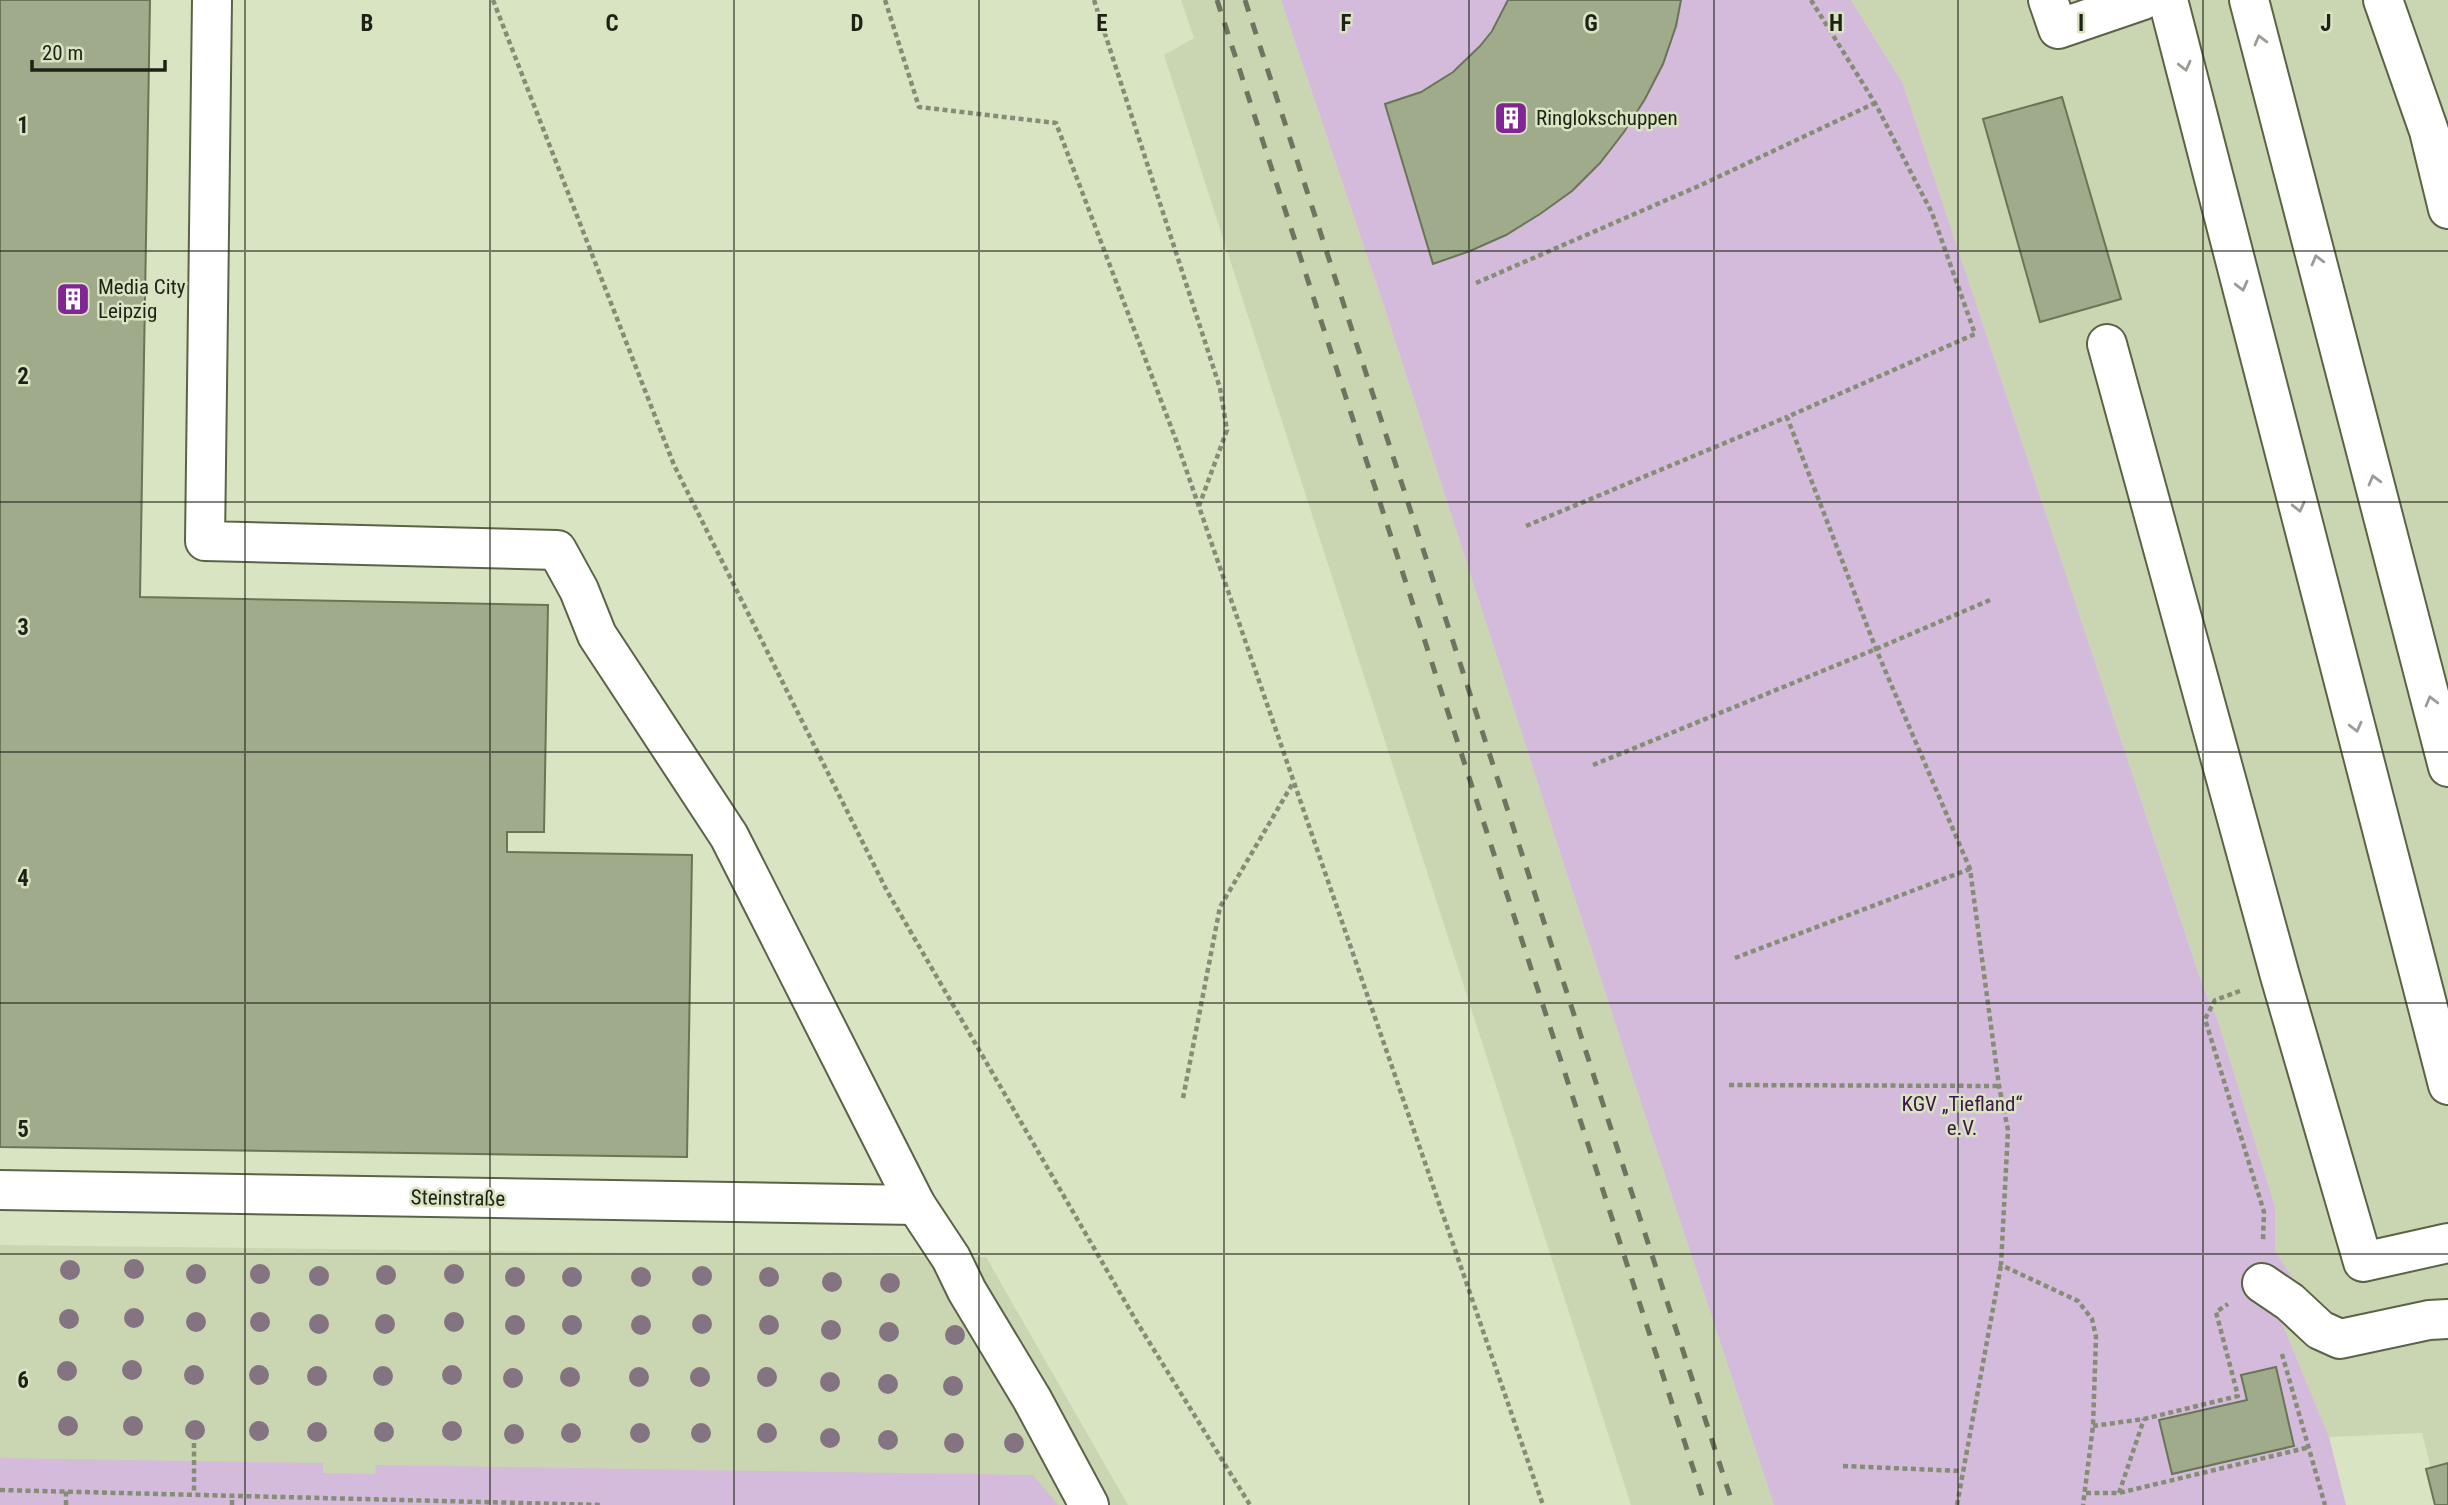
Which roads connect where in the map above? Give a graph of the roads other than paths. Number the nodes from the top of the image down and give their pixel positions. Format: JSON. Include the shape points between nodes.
{"nodes":[{"id":1,"x":212,"y":0,"type":"edge"},
{"id":2,"x":2048,"y":0,"type":"edge"},
{"id":3,"x":2143,"y":0,"type":"edge"},
{"id":4,"x":2168,"y":0,"type":"edge"},
{"id":5,"x":2249,"y":0,"type":"edge"},
{"id":6,"x":2383,"y":0,"type":"edge"},
{"id":7,"x":2448,"y":209,"type":"edge"},
{"id":8,"x":2107,"y":344,"type":"dead end"},
{"id":9,"x":2448,"y":767,"type":"edge"},
{"id":10,"x":2448,"y":1085,"type":"edge"},
{"id":11,"x":0,"y":1190,"type":"edge"},
{"id":12,"x":916,"y":1205,"type":"junction"},
{"id":13,"x":2448,"y":1243,"type":"edge"},
{"id":14,"x":2262,"y":1283,"type":"road end"},
{"id":15,"x":2448,"y":1319,"type":"edge"},
{"id":16,"x":1089,"y":1505,"type":"edge"}],
"edges":[{"from":1,"to":12,"type":"street","via":[[205,541],[557,550],[597,635],[729,836]]},
{"from":2,"to":3,"type":"street","via":[[2058,29]]},
{"from":4,"to":10,"type":"street","one_way":true},
{"from":9,"to":5,"type":"street","one_way":true},
{"from":6,"to":7,"type":"street","via":[[2429,131]]},
{"from":8,"to":13,"type":"street","via":[[2363,1262]]},
{"from":11,"to":12,"type":"street","name":"Steinstraße"},
{"from":12,"to":16,"type":"street","via":[[951,1258]]},
{"from":14,"to":15,"type":"street","via":[[2320,1330],[2340,1339]]}]}
